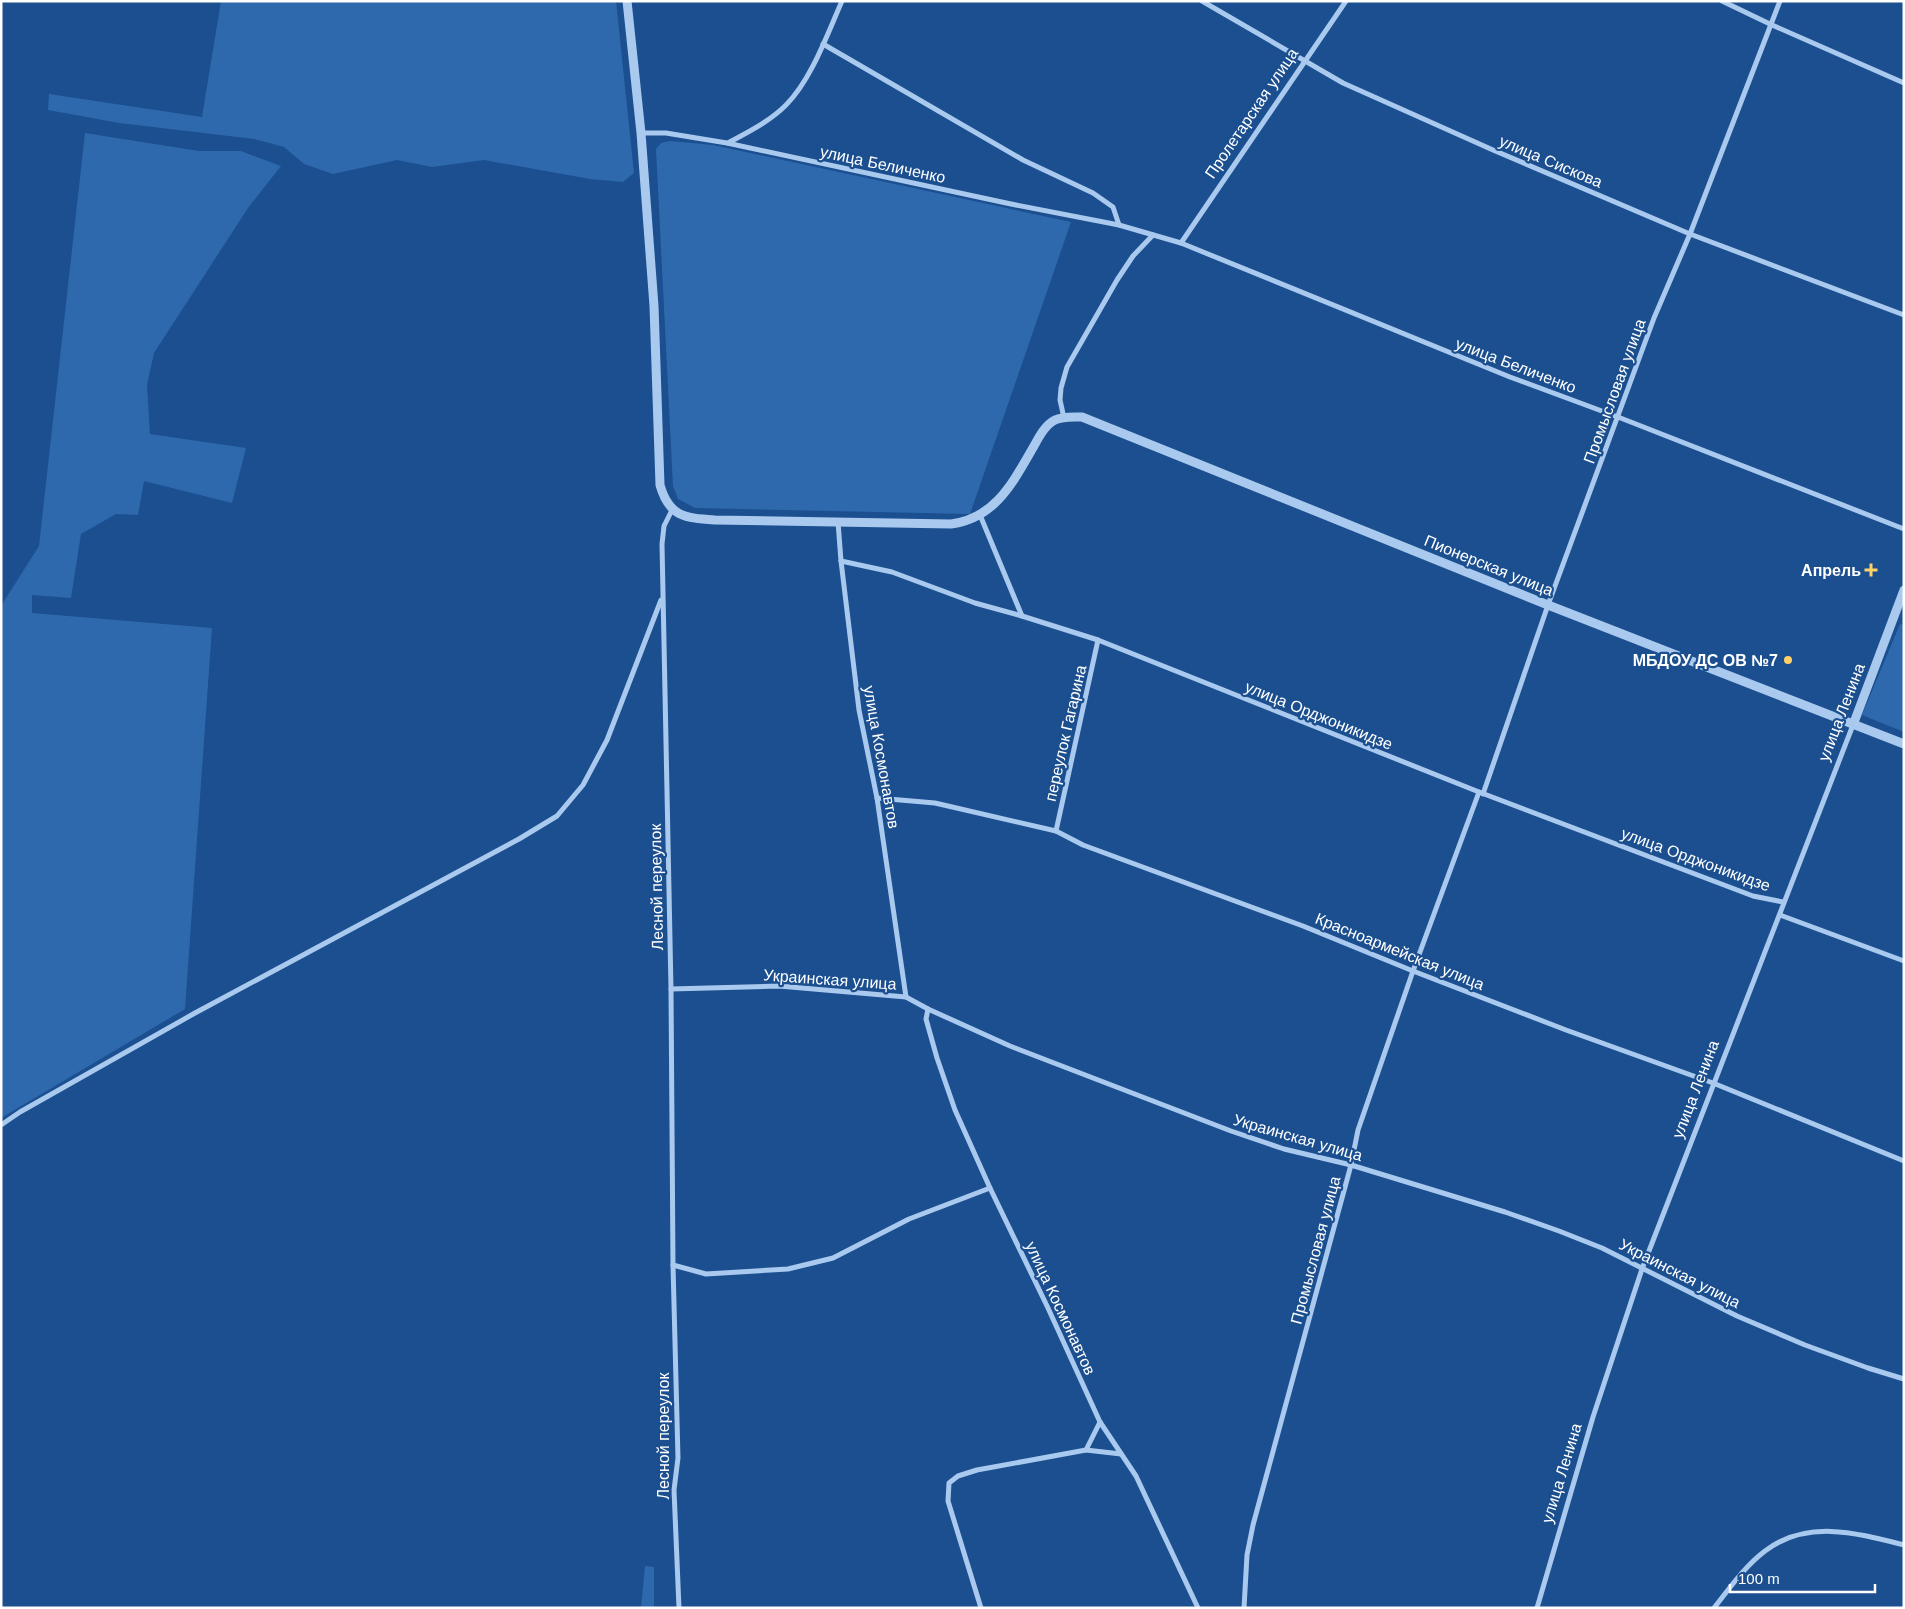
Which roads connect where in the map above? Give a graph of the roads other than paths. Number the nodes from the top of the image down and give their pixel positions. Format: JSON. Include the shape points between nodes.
{"nodes":[{"id":1,"x":627,"y":1,"type":"edge"},
{"id":2,"x":842,"y":1,"type":"edge"},
{"id":3,"x":1202,"y":1,"type":"edge"},
{"id":4,"x":1346,"y":1,"type":"edge"},
{"id":5,"x":1722,"y":1,"type":"edge"},
{"id":6,"x":1780,"y":1,"type":"edge"},
{"id":7,"x":1772,"y":25,"type":"junction"},
{"id":8,"x":823,"y":44,"type":"junction"},
{"id":9,"x":1304,"y":62,"type":"junction"},
{"id":10,"x":1904,"y":83,"type":"edge"},
{"id":11,"x":641,"y":133,"type":"junction"},
{"id":12,"x":728,"y":143,"type":"junction"},
{"id":13,"x":1119,"y":226,"type":"junction"},
{"id":14,"x":1690,"y":234,"type":"junction"},
{"id":15,"x":1153,"y":235,"type":"junction"},
{"id":16,"x":1182,"y":243,"type":"junction"},
{"id":17,"x":1904,"y":315,"type":"edge"},
{"id":18,"x":1618,"y":417,"type":"junction"},
{"id":19,"x":1064,"y":418,"type":"junction"},
{"id":20,"x":672,"y":510,"type":"junction"},
{"id":21,"x":980,"y":515,"type":"junction"},
{"id":22,"x":838,"y":522,"type":"junction"},
{"id":23,"x":1904,"y":529,"type":"edge"},
{"id":24,"x":841,"y":561,"type":"junction"},
{"id":25,"x":1904,"y":590,"type":"edge"},
{"id":26,"x":662,"y":597,"type":"junction"},
{"id":27,"x":1548,"y":605,"type":"junction"},
{"id":28,"x":1022,"y":616,"type":"junction"},
{"id":29,"x":1098,"y":640,"type":"junction"},
{"id":30,"x":1853,"y":725,"type":"junction"},
{"id":31,"x":1904,"y":744,"type":"edge"},
{"id":32,"x":1481,"y":793,"type":"junction"},
{"id":33,"x":877,"y":798,"type":"junction"},
{"id":34,"x":1056,"y":830,"type":"junction"},
{"id":35,"x":1784,"y":902,"type":"junction"},
{"id":36,"x":1780,"y":915,"type":"junction"},
{"id":37,"x":1904,"y":961,"type":"edge"},
{"id":38,"x":1413,"y":971,"type":"junction"},
{"id":39,"x":671,"y":989,"type":"junction"},
{"id":40,"x":906,"y":997,"type":"junction"},
{"id":41,"x":928,"y":1009,"type":"junction"},
{"id":42,"x":1713,"y":1083,"type":"junction"},
{"id":43,"x":1,"y":1125,"type":"edge"},
{"id":44,"x":1904,"y":1161,"type":"edge"},
{"id":45,"x":1351,"y":1165,"type":"junction"},
{"id":46,"x":990,"y":1188,"type":"junction"},
{"id":47,"x":673,"y":1265,"type":"junction"},
{"id":48,"x":1642,"y":1269,"type":"junction"},
{"id":49,"x":1904,"y":1379,"type":"edge"},
{"id":50,"x":1100,"y":1422,"type":"junction"},
{"id":51,"x":1086,"y":1450,"type":"junction"},
{"id":52,"x":1121,"y":1454,"type":"junction"},
{"id":53,"x":1904,"y":1545,"type":"edge"},
{"id":54,"x":679,"y":1608,"type":"edge"},
{"id":55,"x":981,"y":1608,"type":"edge"},
{"id":56,"x":1198,"y":1608,"type":"edge"},
{"id":57,"x":1244,"y":1608,"type":"edge"},
{"id":58,"x":1537,"y":1608,"type":"edge"},
{"id":59,"x":1714,"y":1608,"type":"edge"}],
"edges":[{"from":1,"to":11,"type":"street"},
{"from":2,"to":8,"type":"street"},
{"from":3,"to":9,"type":"street","name":"улица Сискова"},
{"from":4,"to":9,"type":"street","name":"Пролетарская улица"},
{"from":5,"to":7,"type":"street"},
{"from":6,"to":7,"type":"street","name":"Промысловая улица"},
{"from":7,"to":10,"type":"street"},
{"from":7,"to":14,"type":"street","name":"Промысловая улица"},
{"from":8,"to":12,"type":"street","via":[[805,80],[786,105],[758,127]]},
{"from":8,"to":13,"type":"street","via":[[1023,160],[1093,193],[1113,207]]},
{"from":9,"to":14,"type":"street","name":"улица Сискова","via":[[1343,83]]},
{"from":9,"to":16,"type":"street","name":"Пролетарская улица"},
{"from":11,"to":12,"type":"street","name":"улица Беличенко","via":[[674,134]]},
{"from":11,"to":20,"type":"street","via":[[654,306],[660,485]]},
{"from":12,"to":13,"type":"street","name":"улица Беличенко"},
{"from":13,"to":15,"type":"street","name":"улица Беличенко"},
{"from":14,"to":17,"type":"street","name":"улица Сискова"},
{"from":14,"to":18,"type":"street","name":"Промысловая улица","via":[[1654,318]]},
{"from":15,"to":16,"type":"street","name":"улица Беличенко"},
{"from":15,"to":19,"type":"street","via":[[1117,280],[1068,367],[1060,400]]},
{"from":16,"to":18,"type":"street","name":"улица Беличенко","via":[[1510,377]]},
{"from":18,"to":23,"type":"street","name":"улица Беличенко"},
{"from":18,"to":27,"type":"street","name":"Промысловая улица"},
{"from":19,"to":21,"type":"street","via":[[1054,421],[1044,430],[999,500]]},
{"from":19,"to":27,"type":"street","name":"Пионерская улица","via":[[1082,417]]},
{"from":20,"to":22,"type":"street","via":[[715,520]]},
{"from":20,"to":26,"type":"street","name":"Лесной переулок","via":[[664,526]]},
{"from":21,"to":22,"type":"street","via":[[968,522],[951,524]]},
{"from":21,"to":28,"type":"street"},
{"from":22,"to":24,"type":"street","name":"улица Космонавтов"},
{"from":24,"to":28,"type":"street","name":"улица Орджоникидзе","via":[[892,572],[975,603]]},
{"from":24,"to":33,"type":"street","name":"улица Космонавтов","via":[[859,710]]},
{"from":25,"to":30,"type":"street","name":"улица Ленина"},
{"from":26,"to":39,"type":"street","name":"Лесной переулок"},
{"from":26,"to":43,"type":"street","via":[[607,740],[583,785],[557,816],[187,1018]]},
{"from":27,"to":30,"type":"street","name":"Пионерская улица"},
{"from":27,"to":32,"type":"street","name":"Промысловая улица"},
{"from":28,"to":29,"type":"street","name":"улица Орджоникидзе"},
{"from":29,"to":32,"type":"street","name":"улица Орджоникидзе"},
{"from":29,"to":34,"type":"street","name":"переулок Гагарина"},
{"from":30,"to":31,"type":"street","name":"Пионерская улица"},
{"from":30,"to":35,"type":"street","name":"улица Ленина"},
{"from":32,"to":35,"type":"street","name":"улица Орджоникидзе","via":[[1753,896]]},
{"from":32,"to":38,"type":"street","name":"Промысловая улица"},
{"from":33,"to":34,"type":"street","name":"Красноармейская улица","via":[[935,803]]},
{"from":33,"to":40,"type":"street","name":"улица Космонавтов"},
{"from":34,"to":38,"type":"street","name":"Красноармейская улица","via":[[1083,845],[1303,926]]},
{"from":35,"to":36,"type":"street","name":"улица Ленина"},
{"from":36,"to":37,"type":"street","name":"улица Орджоникидзе"},
{"from":36,"to":42,"type":"street","name":"улица Ленина"},
{"from":38,"to":42,"type":"street","name":"Красноармейская улица"},
{"from":38,"to":45,"type":"street","name":"Промысловая улица","via":[[1358,1130]]},
{"from":39,"to":40,"type":"street","name":"Украинская улица","via":[[779,986]]},
{"from":39,"to":47,"type":"street","name":"Лесной переулок"},
{"from":40,"to":41,"type":"street","name":"Украинская улица"},
{"from":41,"to":45,"type":"street","name":"Украинская улица","via":[[1010,1046],[1231,1131],[1284,1149]]},
{"from":41,"to":46,"type":"street","name":"улица Космонавтов","via":[[926,1020],[940,1067],[955,1110]]},
{"from":42,"to":44,"type":"street","name":"Красноармейская улица"},
{"from":42,"to":48,"type":"street","name":"улица Ленина"},
{"from":45,"to":48,"type":"street","name":"Украинская улица","via":[[1559,1231]]},
{"from":45,"to":57,"type":"street","name":"Промысловая улица","via":[[1252,1525]]},
{"from":46,"to":47,"type":"street","via":[[909,1219],[833,1258],[788,1269],[706,1274]]},
{"from":46,"to":50,"type":"street","name":"улица Космонавтов"},
{"from":47,"to":54,"type":"street","name":"Лесной переулок","via":[[678,1458],[674,1490]]},
{"from":48,"to":49,"type":"street","name":"Украинская улица","via":[[1762,1327]]},
{"from":48,"to":58,"type":"street","name":"улица Ленина"},
{"from":50,"to":51,"type":"street"},
{"from":50,"to":52,"type":"street","name":"улица Космонавтов"},
{"from":51,"to":52,"type":"street"},
{"from":51,"to":55,"type":"street","via":[[976,1470],[949,1483],[948,1501]]},
{"from":52,"to":56,"type":"street","name":"улица Космонавтов","via":[[1136,1476]]},
{"from":53,"to":59,"type":"street","via":[[1856,1533],[1824,1531],[1782,1539],[1744,1571]]}]}
